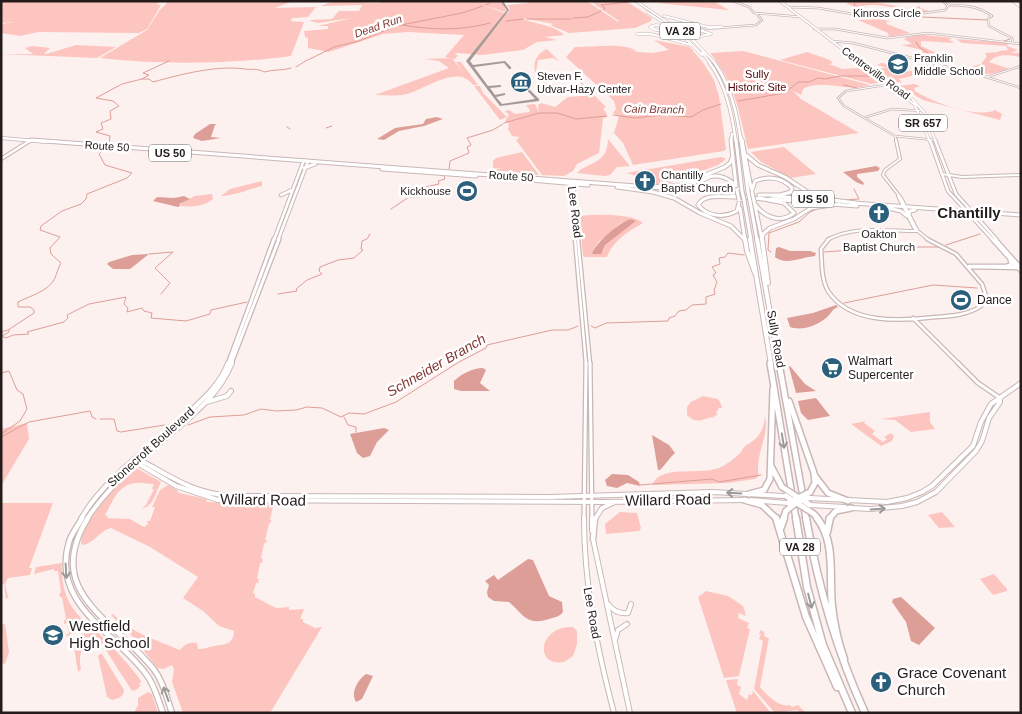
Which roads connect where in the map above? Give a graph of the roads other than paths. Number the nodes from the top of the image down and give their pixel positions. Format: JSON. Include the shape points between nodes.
{"nodes":[{"id":1,"x":634,"y":1,"type":"edge"},
{"id":2,"x":734,"y":1,"type":"edge"},
{"id":3,"x":781,"y":1,"type":"edge"},
{"id":4,"x":943,"y":1,"type":"edge"},
{"id":5,"x":1015,"y":1,"type":"edge"},
{"id":6,"x":947,"y":5,"type":"junction"},
{"id":7,"x":1021,"y":6,"type":"edge"},
{"id":8,"x":788,"y":7,"type":"junction"},
{"id":9,"x":755,"y":13,"type":"junction"},
{"id":10,"x":650,"y":14,"type":"junction"},
{"id":11,"x":659,"y":14,"type":"junction"},
{"id":12,"x":799,"y":16,"type":"junction"},
{"id":13,"x":722,"y":27,"type":"junction"},
{"id":14,"x":686,"y":28,"type":"junction"},
{"id":15,"x":816,"y":29,"type":"junction"},
{"id":16,"x":675,"y":31,"type":"junction"},
{"id":17,"x":704,"y":40,"type":"dead end"},
{"id":18,"x":832,"y":41,"type":"junction"},
{"id":19,"x":702,"y":43,"type":"dead end"},
{"id":20,"x":1013,"y":43,"type":"junction"},
{"id":21,"x":1021,"y":44,"type":"edge"},
{"id":22,"x":704,"y":47,"type":"junction"},
{"id":23,"x":698,"y":50,"type":"junction"},
{"id":24,"x":1021,"y":66,"type":"edge"},
{"id":25,"x":718,"y":67,"type":"junction"},
{"id":26,"x":718,"y":72,"type":"junction"},
{"id":27,"x":986,"y":77,"type":"junction"},
{"id":28,"x":890,"y":84,"type":"junction"},
{"id":29,"x":1021,"y":88,"type":"edge"},
{"id":30,"x":918,"y":110,"type":"junction"},
{"id":31,"x":923,"y":111,"type":"junction"},
{"id":32,"x":865,"y":117,"type":"junction"},
{"id":33,"x":927,"y":121,"type":"junction"},
{"id":34,"x":929,"y":126,"type":"junction"},
{"id":35,"x":732,"y":127,"type":"junction"},
{"id":36,"x":738,"y":129,"type":"junction"},
{"id":37,"x":895,"y":136,"type":"junction"},
{"id":38,"x":1,"y":139,"type":"edge"},
{"id":39,"x":929,"y":140,"type":"junction"},
{"id":40,"x":934,"y":141,"type":"junction"},
{"id":41,"x":29,"y":142,"type":"junction"},
{"id":42,"x":111,"y":148,"type":"junction"},
{"id":43,"x":746,"y":155,"type":"junction"},
{"id":44,"x":733,"y":156,"type":"junction"},
{"id":45,"x":1,"y":158,"type":"edge"},
{"id":46,"x":305,"y":161,"type":"junction"},
{"id":47,"x":315,"y":164,"type":"junction"},
{"id":48,"x":304,"y":168,"type":"junction"},
{"id":49,"x":477,"y":169,"type":"dead end"},
{"id":50,"x":486,"y":174,"type":"junction"},
{"id":51,"x":942,"y":174,"type":"junction"},
{"id":52,"x":947,"y":175,"type":"junction"},
{"id":53,"x":1021,"y":175,"type":"edge"},
{"id":54,"x":701,"y":176,"type":"junction"},
{"id":55,"x":944,"y":180,"type":"junction"},
{"id":56,"x":573,"y":183,"type":"junction"},
{"id":57,"x":617,"y":187,"type":"junction"},
{"id":58,"x":648,"y":187,"type":"junction"},
{"id":59,"x":954,"y":189,"type":"junction"},
{"id":60,"x":292,"y":190,"type":"junction"},
{"id":61,"x":690,"y":190,"type":"junction"},
{"id":62,"x":751,"y":191,"type":"junction"},
{"id":63,"x":281,"y":195,"type":"dead end"},
{"id":64,"x":738,"y":196,"type":"junction"},
{"id":65,"x":759,"y":197,"type":"junction"},
{"id":66,"x":752,"y":201,"type":"junction"},
{"id":67,"x":804,"y":202,"type":"junction"},
{"id":68,"x":856,"y":203,"type":"junction"},
{"id":69,"x":838,"y":204,"type":"junction"},
{"id":70,"x":888,"y":208,"type":"junction"},
{"id":71,"x":904,"y":208,"type":"junction"},
{"id":72,"x":916,"y":209,"type":"junction"},
{"id":73,"x":969,"y":213,"type":"junction"},
{"id":74,"x":1021,"y":217,"type":"edge"},
{"id":75,"x":918,"y":231,"type":"junction"},
{"id":76,"x":576,"y":232,"type":"junction"},
{"id":77,"x":745,"y":240,"type":"junction"},
{"id":78,"x":762,"y":246,"type":"junction"},
{"id":79,"x":1010,"y":260,"type":"junction"},
{"id":80,"x":967,"y":266,"type":"junction"},
{"id":81,"x":1007,"y":266,"type":"junction"},
{"id":82,"x":1019,"y":268,"type":"edge"},
{"id":83,"x":759,"y":286,"type":"junction"},
{"id":84,"x":770,"y":302,"type":"junction"},
{"id":85,"x":914,"y":318,"type":"junction"},
{"id":86,"x":773,"y":375,"type":"junction"},
{"id":87,"x":783,"y":383,"type":"junction"},
{"id":88,"x":1021,"y":383,"type":"edge"},
{"id":89,"x":231,"y":390,"type":"dead end"},
{"id":90,"x":1000,"y":398,"type":"junction"},
{"id":91,"x":207,"y":402,"type":"junction"},
{"id":92,"x":137,"y":461,"type":"junction"},
{"id":93,"x":770,"y":462,"type":"junction"},
{"id":94,"x":814,"y":473,"type":"junction"},
{"id":95,"x":749,"y":494,"type":"junction"},
{"id":96,"x":584,"y":496,"type":"junction"},
{"id":97,"x":591,"y":496,"type":"junction"},
{"id":98,"x":744,"y":500,"type":"junction"},
{"id":99,"x":794,"y":500,"type":"junction"},
{"id":100,"x":810,"y":500,"type":"junction"},
{"id":101,"x":848,"y":501,"type":"junction"},
{"id":102,"x":584,"y":502,"type":"junction"},
{"id":103,"x":591,"y":502,"type":"junction"},
{"id":104,"x":630,"y":502,"type":"junction"},
{"id":105,"x":851,"y":508,"type":"junction"},
{"id":106,"x":781,"y":528,"type":"junction"},
{"id":107,"x":826,"y":536,"type":"junction"},
{"id":108,"x":593,"y":539,"type":"junction"},
{"id":109,"x":606,"y":601,"type":"junction"},
{"id":110,"x":631,"y":604,"type":"dead end"},
{"id":111,"x":627,"y":624,"type":"dead end"},
{"id":112,"x":615,"y":644,"type":"junction"},
{"id":113,"x":860,"y":702,"type":"junction"},
{"id":114,"x":163,"y":713,"type":"edge"},
{"id":115,"x":172,"y":713,"type":"edge"},
{"id":116,"x":614,"y":713,"type":"edge"},
{"id":117,"x":630,"y":713,"type":"edge"},
{"id":118,"x":852,"y":713,"type":"edge"},
{"id":119,"x":865,"y":713,"type":"edge"}],
"edges":[{"from":1,"to":10,"type":"highway"},
{"from":1,"to":11,"type":"highway"},
{"from":1,"to":25,"type":"highway","number":"VA 28","via":[[689,36]]},
{"from":1,"to":26,"type":"highway","name":"Sully Road","number":"VA 28","via":[[686,37]]},
{"from":2,"to":9,"type":"street"},
{"from":2,"to":9,"type":"street","via":[[753,7]]},
{"from":3,"to":8,"type":"main road","name":"Centreville Road","number":"SR 657"},
{"from":4,"to":6,"type":"street"},
{"from":5,"to":7,"type":"highway"},
{"from":6,"to":8,"type":"street","name":"Kinross Circle","via":[[944,10],[913,15],[886,12],[853,14],[821,8]]},
{"from":6,"to":20,"type":"street","via":[[989,13],[992,16],[988,19],[989,26],[1012,38]]},
{"from":8,"to":12,"type":"main road","name":"Centreville Road","number":"SR 657"},
{"from":9,"to":12,"type":"main road"},
{"from":9,"to":13,"type":"main road","via":[[762,19],[757,24]]},
{"from":10,"to":16,"type":"highway"},
{"from":10,"to":23,"type":"highway","via":[[655,20],[646,31],[636,33],[684,43]]},
{"from":11,"to":13,"type":"highway"},
{"from":11,"to":14,"type":"highway"},
{"from":12,"to":15,"type":"main road","name":"Centreville Road","number":"SR 657"},
{"from":13,"to":14,"type":"main road"},
{"from":13,"to":17,"type":"highway","via":[[713,30],[713,35]]},
{"from":14,"to":14,"type":"highway","via":[[706,31],[711,34],[696,36]]},
{"from":14,"to":16,"type":"main road","bridge":true},
{"from":14,"to":22,"type":"highway"},
{"from":15,"to":18,"type":"main road","name":"Centreville Road","number":"SR 657"},
{"from":15,"to":20,"type":"main road","via":[[885,38],[927,33]]},
{"from":16,"to":16,"type":"highway","via":[[680,36],[677,38],[660,35]]},
{"from":16,"to":16,"type":"highway","via":[[656,30],[650,27],[663,25]]},
{"from":16,"to":23,"type":"highway"},
{"from":18,"to":27,"type":"street","via":[[853,43]]},
{"from":18,"to":28,"type":"main road","name":"Centreville Road","number":"SR 657"},
{"from":19,"to":22,"type":"highway"},
{"from":20,"to":21,"type":"main road"},
{"from":22,"to":25,"type":"highway"},
{"from":23,"to":26,"type":"highway"},
{"from":24,"to":27,"type":"street"},
{"from":25,"to":36,"type":"highway","number":"VA 28","via":[[730,91]]},
{"from":26,"to":35,"type":"highway","name":"Sully Road","number":"VA 28","via":[[728,98]]},
{"from":27,"to":29,"type":"street"},
{"from":28,"to":30,"type":"main road","name":"Centreville Road","number":"SR 657"},
{"from":28,"to":31,"type":"main road","name":"Centreville Road","number":"SR 657"},
{"from":28,"to":32,"type":"street","via":[[839,95],[839,102]]},
{"from":30,"to":31,"type":"street"},
{"from":30,"to":32,"type":"street","via":[[890,110]]},
{"from":30,"to":39,"type":"main road","name":"Centreville Road","number":"SR 657"},
{"from":31,"to":33,"type":"main road","name":"Centreville Road","number":"SR 657"},
{"from":32,"to":37,"type":"street"},
{"from":33,"to":34,"type":"main road","name":"Centreville Road","number":"SR 657"},
{"from":33,"to":34,"type":"main road","via":[[937,124]]},
{"from":34,"to":40,"type":"main road","name":"Centreville Road","number":"SR 657"},
{"from":35,"to":44,"type":"highway"},
{"from":35,"to":64,"type":"highway","name":"Sully Road","number":"VA 28","bridge":true,"via":[[742,191]]},
{"from":36,"to":43,"type":"highway"},
{"from":36,"to":62,"type":"highway","number":"VA 28"},
{"from":37,"to":39,"type":"street"},
{"from":37,"to":71,"type":"street","via":[[900,159],[883,175]]},
{"from":38,"to":41,"type":"highway","name":"Route 50","number":"US 50"},
{"from":38,"to":41,"type":"highway","name":"Route 50","number":"US 50"},
{"from":39,"to":40,"type":"street"},
{"from":39,"to":51,"type":"main road","name":"Centreville Road","number":"SR 657"},
{"from":40,"to":52,"type":"main road","name":"Centreville Road","number":"SR 657"},
{"from":41,"to":42,"type":"highway","name":"Route 50","number":"US 50"},
{"from":41,"to":42,"type":"highway","name":"Route 50","number":"US 50"},
{"from":41,"to":45,"type":"main road"},
{"from":42,"to":46,"type":"highway","name":"Route 50","number":"US 50"},
{"from":42,"to":46,"type":"highway","name":"Route 50","number":"US 50"},
{"from":43,"to":62,"type":"highway"},
{"from":43,"to":68,"type":"highway","via":[[810,194]]},
{"from":44,"to":54,"type":"highway","via":[[727,165]]},
{"from":44,"to":64,"type":"highway"},
{"from":46,"to":47,"type":"highway","name":"Route 50","number":"US 50"},
{"from":46,"to":48,"type":"main road","name":"Stonecroft Boulevard"},
{"from":46,"to":50,"type":"highway","name":"Route 50","number":"US 50"},
{"from":46,"to":60,"type":"main road","name":"Stonecroft Boulevard"},
{"from":47,"to":48,"type":"highway"},
{"from":47,"to":56,"type":"highway","name":"Route 50","number":"US 50"},
{"from":48,"to":91,"type":"main road","name":"Stonecroft Boulevard","via":[[230,372]]},
{"from":49,"to":50,"type":"highway"},
{"from":50,"to":56,"type":"highway","name":"Route 50","number":"US 50"},
{"from":51,"to":52,"type":"street"},
{"from":51,"to":55,"type":"main road","name":"Centreville Road","number":"SR 657"},
{"from":52,"to":53,"type":"street"},
{"from":52,"to":59,"type":"main road","name":"Centreville Road","number":"SR 657"},
{"from":54,"to":58,"type":"highway","via":[[678,186]]},
{"from":54,"to":61,"type":"highway"},
{"from":55,"to":59,"type":"main road"},
{"from":55,"to":73,"type":"main road","name":"Centreville Road","number":"SR 657","via":[[950,194]]},
{"from":56,"to":57,"type":"highway","name":"Route 50","number":"US 50"},
{"from":56,"to":58,"type":"highway","name":"Route 50","number":"US 50"},
{"from":56,"to":61,"type":"highway"},
{"from":56,"to":76,"type":"street","name":"Lee Road"},
{"from":57,"to":64,"type":"highway","name":"Route 50","number":"US 50"},
{"from":57,"to":77,"type":"highway","via":[[672,197],[699,213],[732,226]]},
{"from":58,"to":61,"type":"highway","name":"Route 50","number":"US 50"},
{"from":59,"to":73,"type":"main road","name":"Centreville Road","number":"SR 657"},
{"from":60,"to":63,"type":"main road"},
{"from":60,"to":92,"type":"main road","name":"Stonecroft Boulevard","via":[[223,376],[212,391]]},
{"from":61,"to":64,"type":"highway","name":"Route 50","number":"US 50"},
{"from":62,"to":65,"type":"highway","via":[[755,181],[767,178],[783,180],[792,188],[785,194]]},
{"from":62,"to":66,"type":"highway","bridge":true},
{"from":64,"to":64,"type":"highway","via":[[708,188],[702,181],[718,176],[729,179]]},
{"from":64,"to":64,"type":"highway","via":[[736,212],[724,216],[707,213],[698,205],[707,198]]},
{"from":64,"to":65,"type":"highway","name":"Route 50","number":"US 50"},
{"from":64,"to":77,"type":"highway"},
{"from":64,"to":83,"type":"highway","name":"Sully Road","number":"VA 28"},
{"from":65,"to":66,"type":"highway","via":[[788,205],[794,213],[785,218],[770,217]]},
{"from":65,"to":67,"type":"highway","name":"Route 50","number":"US 50"},
{"from":65,"to":68,"type":"highway","name":"Route 50","number":"US 50"},
{"from":66,"to":78,"type":"highway"},
{"from":66,"to":84,"type":"highway","name":"Sully Road","number":"VA 28"},
{"from":67,"to":69,"type":"highway","name":"Route 50","number":"US 50"},
{"from":67,"to":71,"type":"highway"},
{"from":68,"to":71,"type":"highway","name":"Route 50","number":"US 50"},
{"from":69,"to":70,"type":"highway","name":"Route 50","number":"US 50"},
{"from":69,"to":78,"type":"highway","via":[[813,207],[794,219],[771,226],[762,234]]},
{"from":70,"to":71,"type":"highway","name":"Route 50","number":"US 50"},
{"from":70,"to":71,"type":"highway","via":[[902,212]]},
{"from":71,"to":72,"type":"highway","name":"Route 50","number":"US 50"},
{"from":71,"to":72,"type":"highway"},
{"from":71,"to":75,"type":"street"},
{"from":72,"to":73,"type":"highway","name":"Route 50","number":"US 50"},
{"from":73,"to":74,"type":"highway","name":"Route 50","number":"US 50"},
{"from":73,"to":79,"type":"main road","number":"SR 657"},
{"from":73,"to":82,"type":"main road","number":"SR 657"},
{"from":75,"to":80,"type":"street","via":[[953,251]]},
{"from":75,"to":85,"type":"street","via":[[848,231],[826,239],[821,249],[827,288],[841,303],[876,318]]},
{"from":76,"to":96,"type":"street","name":"Lee Road","via":[[586,363]]},
{"from":76,"to":97,"type":"street","name":"Lee Road","via":[[590,363]]},
{"from":77,"to":83,"type":"highway"},
{"from":78,"to":84,"type":"highway"},
{"from":79,"to":81,"type":"main road","via":[[1011,265]]},
{"from":79,"to":82,"type":"main road","number":"SR 657"},
{"from":80,"to":81,"type":"street"},
{"from":80,"to":82,"type":"street"},
{"from":80,"to":85,"type":"street","via":[[985,290],[983,304],[967,312]]},
{"from":81,"to":82,"type":"street"},
{"from":83,"to":86,"type":"highway","name":"Sully Road","number":"VA 28"},
{"from":84,"to":87,"type":"highway","name":"Sully Road","number":"VA 28"},
{"from":85,"to":90,"type":"street","via":[[978,383]]},
{"from":86,"to":93,"type":"highway"},
{"from":86,"to":118,"type":"highway","name":"Sully Road","number":"VA 28","one_way":true,"via":[[810,600],[826,651]]},
{"from":87,"to":94,"type":"highway"},
{"from":87,"to":113,"type":"highway","name":"Sully Road","number":"VA 28","via":[[820,595],[836,646]]},
{"from":88,"to":90,"type":"main road"},
{"from":89,"to":91,"type":"main road","via":[[227,396]]},
{"from":90,"to":101,"type":"main road","via":[[984,415],[973,446],[929,489],[898,500]]},
{"from":105,"to":90,"type":"main road","one_way":true,"via":[[902,506],[936,492],[976,451]]},
{"from":91,"to":92,"type":"main road","name":"Stonecroft Boulevard"},
{"from":92,"to":96,"type":"main road","name":"Willard Road","via":[[190,488],[221,496]]},
{"from":92,"to":102,"type":"main road","name":"Willard Road","via":[[186,492],[218,500]]},
{"from":92,"to":114,"type":"main road","name":"Stonecroft Boulevard","one_way":true,"via":[[98,496],[76,527],[68,551],[66,575],[72,596],[80,607],[146,674]]},
{"from":115,"to":92,"type":"main road","name":"Stonecroft Boulevard","one_way":true,"via":[[158,676],[82,597],[74,575],[74,550],[84,524],[108,491]]},
{"from":93,"to":95,"type":"highway","via":[[768,486]]},
{"from":93,"to":99,"type":"highway","bridge":true,"via":[[776,480]]},
{"from":94,"to":100,"type":"highway"},
{"from":94,"to":101,"type":"highway","via":[[824,491]]},
{"from":95,"to":97,"type":"main road","name":"Willard Road","one_way":true},
{"from":95,"to":99,"type":"main road","name":"Willard Road"},
{"from":96,"to":97,"type":"main road","name":"Willard Road"},
{"from":96,"to":102,"type":"street","name":"Lee Road"},
{"from":97,"to":103,"type":"street","name":"Lee Road"},
{"from":98,"to":99,"type":"main road","name":"Willard Road"},
{"from":98,"to":104,"type":"main road","name":"Willard Road"},
{"from":98,"to":106,"type":"highway","via":[[768,509]]},
{"from":99,"to":100,"type":"highway","bridge":true},
{"from":99,"to":100,"type":"highway","bridge":true},
{"from":99,"to":106,"type":"highway","bridge":true,"via":[[786,511]]},
{"from":99,"to":107,"type":"highway","bridge":true,"via":[[814,514]]},
{"from":100,"to":101,"type":"main road"},
{"from":100,"to":105,"type":"main road"},
{"from":102,"to":103,"type":"main road","name":"Willard Road"},
{"from":102,"to":116,"type":"street","name":"Lee Road","via":[[588,594]]},
{"from":103,"to":104,"type":"main road","name":"Willard Road"},
{"from":103,"to":108,"type":"street","name":"Lee Road"},
{"from":104,"to":108,"type":"main road","via":[[607,504],[599,509],[594,519]]},
{"from":105,"to":107,"type":"highway","via":[[833,512],[827,523]]},
{"from":106,"to":118,"type":"highway","via":[[806,617],[824,661]]},
{"from":107,"to":113,"type":"highway","via":[[835,626]]},
{"from":108,"to":109,"type":"street","name":"Lee Road"},
{"from":109,"to":110,"type":"street","via":[[621,614],[628,613]]},
{"from":109,"to":112,"type":"street","name":"Lee Road"},
{"from":111,"to":112,"type":"street","via":[[618,630]]},
{"from":112,"to":117,"type":"street","name":"Lee Road"},
{"from":113,"to":119,"type":"highway","name":"Sully Road","number":"VA 28"}]}
